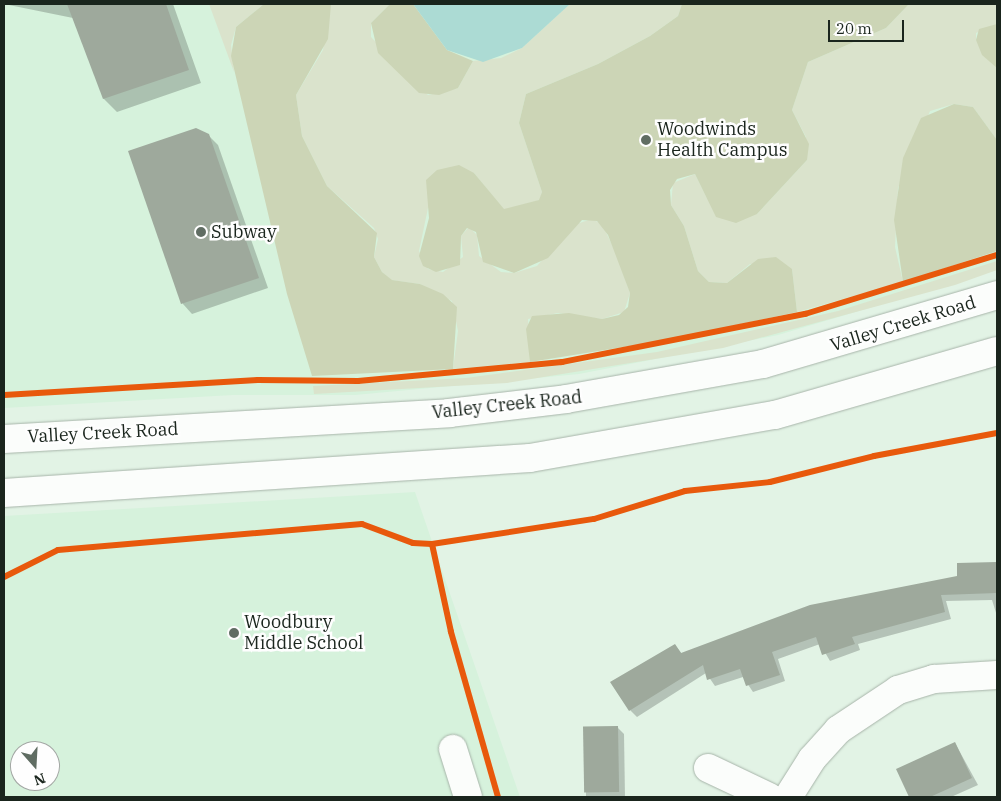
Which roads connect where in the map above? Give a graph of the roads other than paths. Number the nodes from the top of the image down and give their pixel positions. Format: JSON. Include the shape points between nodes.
{"nodes":[{"id":1,"x":997,"y":295,"type":"edge"},
{"id":2,"x":997,"y":351,"type":"edge"},
{"id":3,"x":4,"y":439,"type":"edge"},
{"id":4,"x":4,"y":493,"type":"edge"},
{"id":5,"x":997,"y":675,"type":"edge"},
{"id":6,"x":453,"y":749,"type":"dead end"},
{"id":7,"x":708,"y":768,"type":"dead end"},
{"id":8,"x":468,"y":797,"type":"edge"},
{"id":9,"x":769,"y":797,"type":"edge"},
{"id":10,"x":788,"y":797,"type":"edge"}],
"edges":[{"from":1,"to":3,"type":"main road","name":"Valley Creek Road","via":[[763,364],[566,400],[449,413]]},
{"from":2,"to":4,"type":"main road","via":[[775,414],[530,458]]},
{"from":5,"to":10,"type":"main road","via":[[934,679],[890,695],[838,730],[812,758]]},
{"from":6,"to":8,"type":"main road"},
{"from":7,"to":9,"type":"main road"}]}
